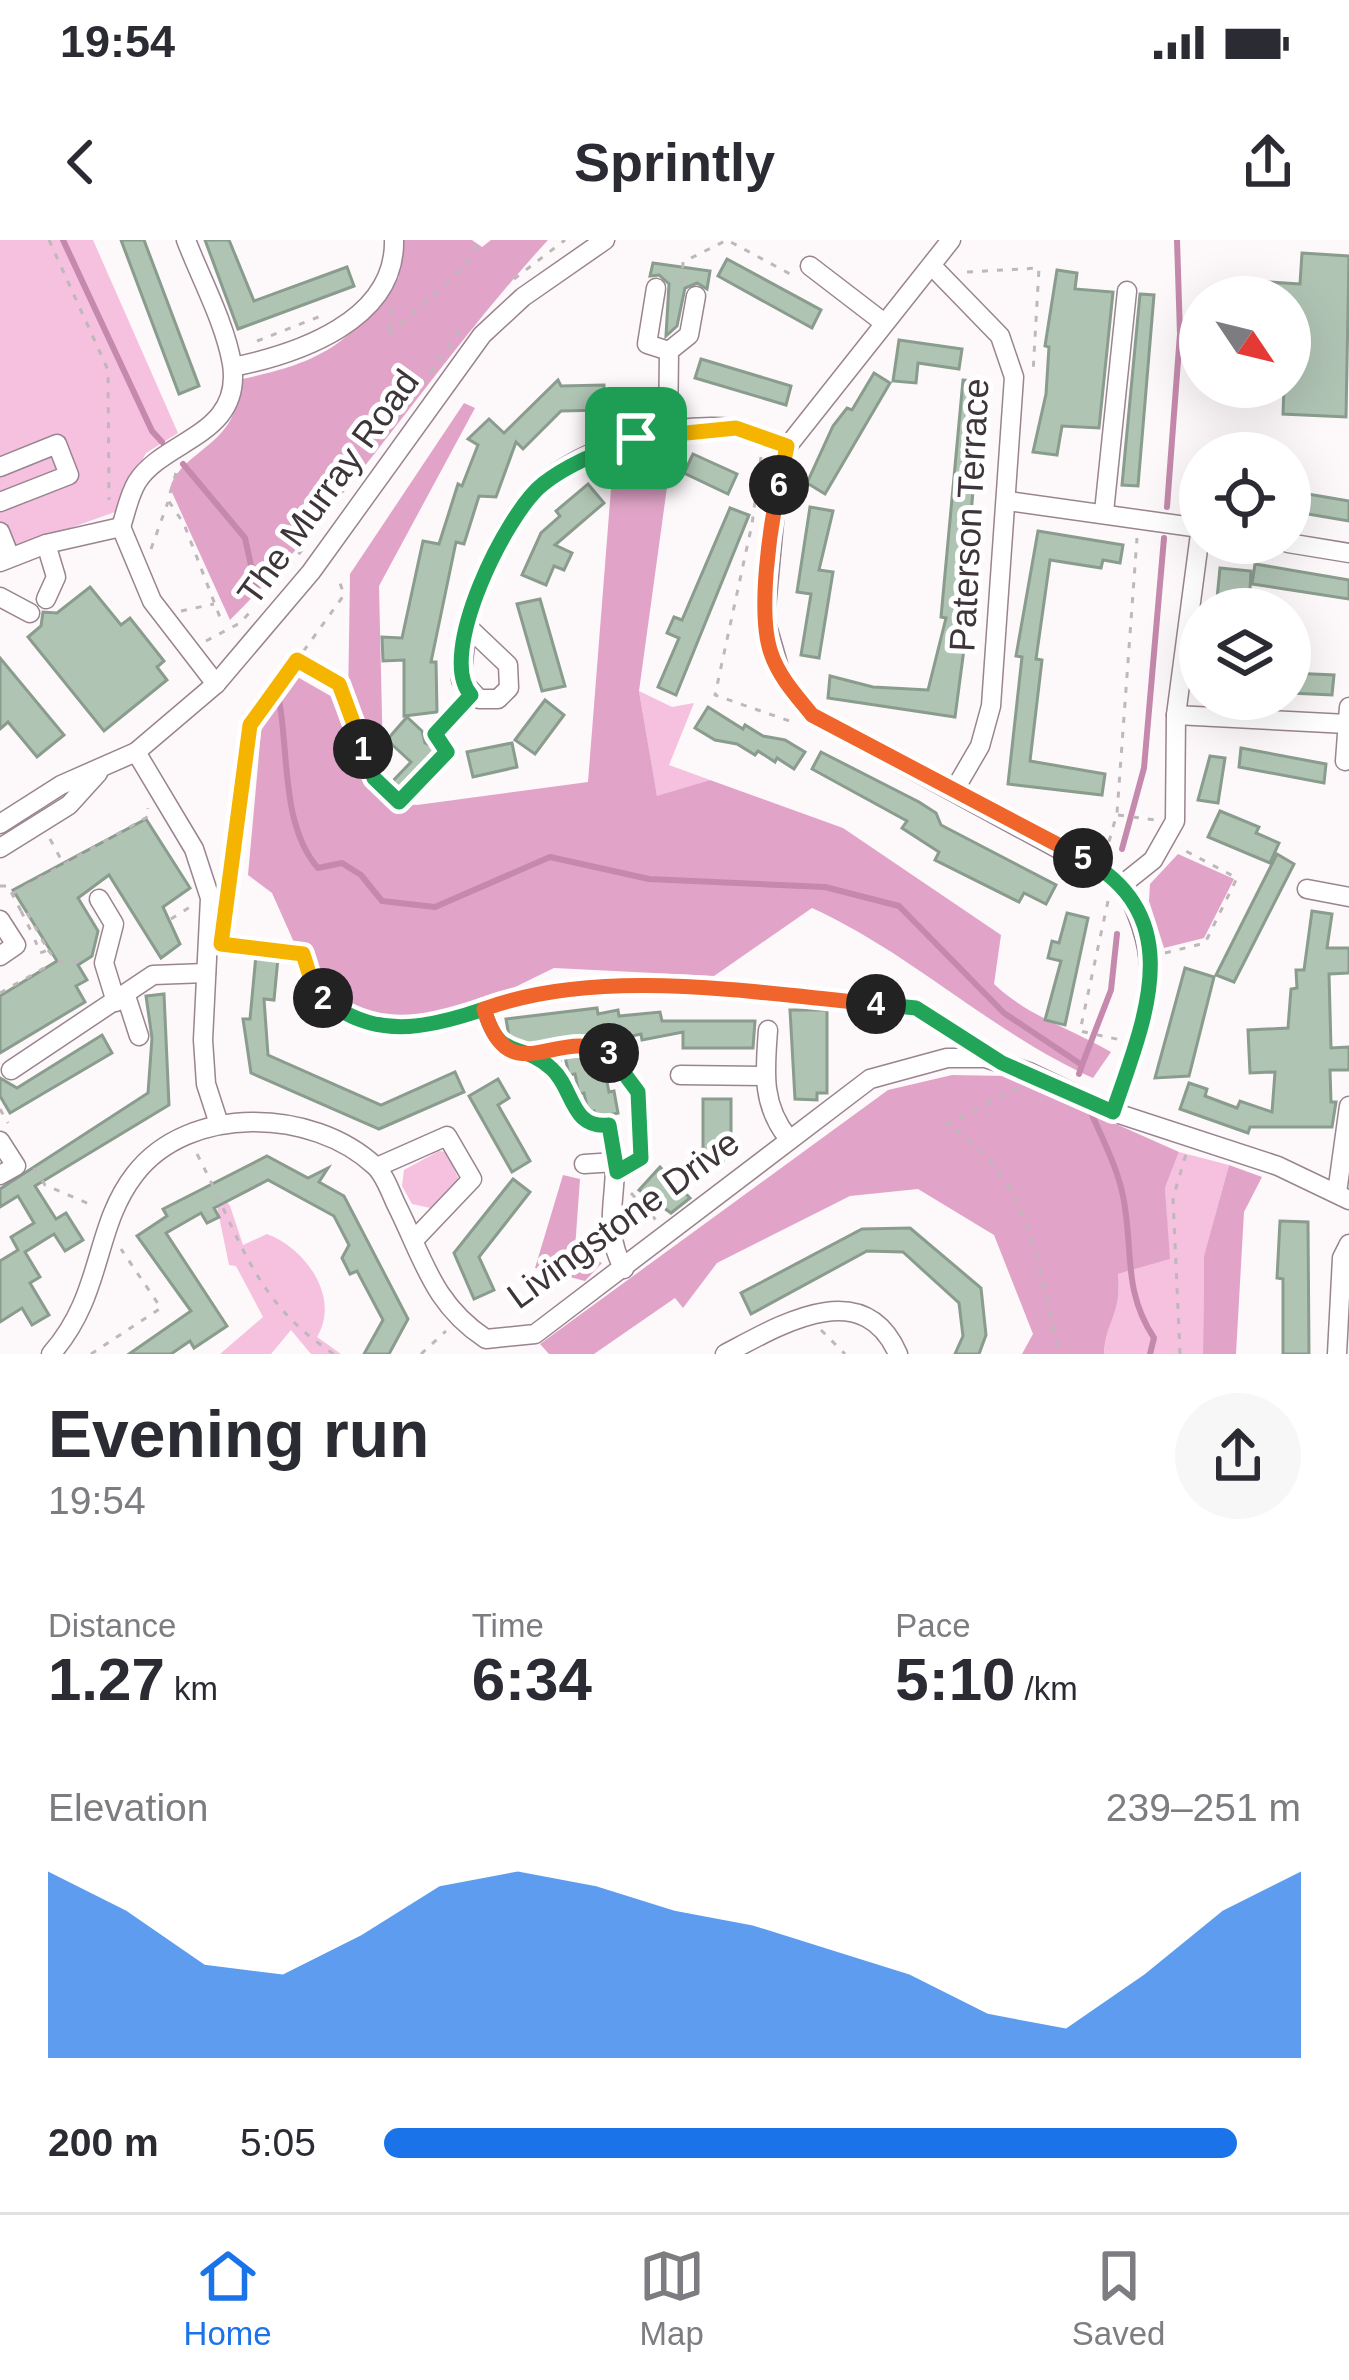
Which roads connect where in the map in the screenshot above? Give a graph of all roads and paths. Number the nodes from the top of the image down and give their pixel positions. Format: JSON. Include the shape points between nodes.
{"nodes":[{"id":1,"x":49,"y":240,"type":"edge"},
{"id":2,"x":186,"y":240,"type":"edge"},
{"id":3,"x":394,"y":240,"type":"edge"},
{"id":4,"x":482,"y":240,"type":"edge"},
{"id":5,"x":565,"y":240,"type":"edge"},
{"id":6,"x":605,"y":240,"type":"edge"},
{"id":7,"x":727,"y":240,"type":"edge"},
{"id":8,"x":951,"y":240,"type":"edge"},
{"id":9,"x":810,"y":266,"type":"dead end"},
{"id":10,"x":932,"y":266,"type":"junction"},
{"id":11,"x":964,"y":272,"type":"dead end"},
{"id":12,"x":388,"y":277,"type":"junction"},
{"id":13,"x":510,"y":283,"type":"dead end"},
{"id":14,"x":656,"y":288,"type":"dead end"},
{"id":15,"x":1126,"y":291,"type":"dead end"},
{"id":16,"x":696,"y":296,"type":"joint"},
{"id":17,"x":329,"y":313,"type":"dead end"},
{"id":18,"x":883,"y":322,"type":"junction"},
{"id":19,"x":465,"y":327,"type":"dead end"},
{"id":20,"x":669,"y":352,"type":"junction"},
{"id":21,"x":1021,"y":354,"type":"dead end"},
{"id":22,"x":1034,"y":355,"type":"junction"},
{"id":23,"x":230,"y":360,"type":"junction"},
{"id":24,"x":1033,"y":375,"type":"dead end"},
{"id":25,"x":668,"y":433,"type":"junction"},
{"id":26,"x":386,"y":436,"type":"dead end"},
{"id":27,"x":787,"y":446,"type":"junction"},
{"id":28,"x":181,"y":458,"type":"dead end"},
{"id":29,"x":0,"y":467,"type":"edge"},
{"id":30,"x":168,"y":500,"type":"junction"},
{"id":31,"x":1008,"y":500,"type":"junction"},
{"id":32,"x":0,"y":502,"type":"edge"},
{"id":33,"x":1104,"y":512,"type":"junction"},
{"id":34,"x":1138,"y":518,"type":"junction"},
{"id":35,"x":116,"y":526,"type":"junction"},
{"id":36,"x":1179,"y":527,"type":"edge"},
{"id":37,"x":0,"y":532,"type":"edge"},
{"id":38,"x":315,"y":535,"type":"dead end"},
{"id":39,"x":46,"y":544,"type":"junction"},
{"id":40,"x":1311,"y":547,"type":"edge"},
{"id":41,"x":1349,"y":553,"type":"edge"},
{"id":42,"x":5,"y":560,"type":"edge"},
{"id":43,"x":147,"y":560,"type":"dead end"},
{"id":44,"x":1196,"y":564,"type":"edge"},
{"id":45,"x":338,"y":580,"type":"dead end"},
{"id":46,"x":0,"y":597,"type":"edge"},
{"id":47,"x":46,"y":599,"type":"dead end"},
{"id":48,"x":214,"y":604,"type":"junction"},
{"id":49,"x":30,"y":613,"type":"dead end"},
{"id":50,"x":172,"y":615,"type":"dead end"},
{"id":51,"x":220,"y":620,"type":"dead end"},
{"id":52,"x":467,"y":626,"type":"junction"},
{"id":53,"x":198,"y":644,"type":"dead end"},
{"id":54,"x":297,"y":660,"type":"junction"},
{"id":55,"x":216,"y":684,"type":"junction"},
{"id":56,"x":471,"y":695,"type":"junction"},
{"id":57,"x":244,"y":713,"type":"dead end"},
{"id":58,"x":1176,"y":715,"type":"junction"},
{"id":59,"x":1348,"y":715,"type":"edge"},
{"id":60,"x":250,"y":725,"type":"junction"},
{"id":61,"x":435,"y":734,"type":"joint"},
{"id":62,"x":136,"y":752,"type":"junction"},
{"id":63,"x":1345,"y":761,"type":"dead end"},
{"id":64,"x":101,"y":770,"type":"junction"},
{"id":65,"x":955,"y":789,"type":"junction"},
{"id":66,"x":146,"y":809,"type":"dead end"},
{"id":67,"x":1116,"y":814,"type":"junction"},
{"id":68,"x":1142,"y":818,"type":"dead end"},
{"id":69,"x":0,"y":824,"type":"edge"},
{"id":70,"x":1165,"y":839,"type":"junction"},
{"id":71,"x":51,"y":842,"type":"dead end"},
{"id":72,"x":0,"y":848,"type":"edge"},
{"id":73,"x":63,"y":864,"type":"junction"},
{"id":74,"x":1113,"y":876,"type":"junction"},
{"id":75,"x":0,"y":886,"type":"edge"},
{"id":76,"x":1307,"y":889,"type":"dead end"},
{"id":77,"x":12,"y":894,"type":"junction"},
{"id":78,"x":1349,"y":897,"type":"edge"},
{"id":79,"x":99,"y":899,"type":"dead end"},
{"id":80,"x":201,"y":900,"type":"dead end"},
{"id":81,"x":228,"y":900,"type":"dead end"},
{"id":82,"x":21,"y":911,"type":"junction"},
{"id":83,"x":171,"y":919,"type":"dead end"},
{"id":84,"x":0,"y":920,"type":"edge"},
{"id":85,"x":211,"y":942,"type":"junction"},
{"id":86,"x":49,"y":950,"type":"junction"},
{"id":87,"x":40,"y":953,"type":"junction"},
{"id":88,"x":0,"y":956,"type":"edge"},
{"id":89,"x":22,"y":956,"type":"dead end"},
{"id":90,"x":1152,"y":956,"type":"junction"},
{"id":91,"x":85,"y":960,"type":"dead end"},
{"id":92,"x":39,"y":961,"type":"junction"},
{"id":93,"x":206,"y":973,"type":"junction"},
{"id":94,"x":0,"y":993,"type":"edge"},
{"id":95,"x":121,"y":999,"type":"junction"},
{"id":96,"x":484,"y":1009,"type":"junction"},
{"id":97,"x":768,"y":1030,"type":"dead end"},
{"id":98,"x":139,"y":1036,"type":"dead end"},
{"id":99,"x":1106,"y":1037,"type":"dead end"},
{"id":100,"x":968,"y":1041,"type":"dead end"},
{"id":101,"x":558,"y":1051,"type":"junction"},
{"id":102,"x":528,"y":1055,"type":"junction"},
{"id":103,"x":11,"y":1070,"type":"dead end"},
{"id":104,"x":1029,"y":1072,"type":"junction"},
{"id":105,"x":680,"y":1076,"type":"dead end"},
{"id":106,"x":764,"y":1076,"type":"junction"},
{"id":107,"x":562,"y":1078,"type":"junction"},
{"id":108,"x":1349,"y":1106,"type":"edge"},
{"id":109,"x":0,"y":1109,"type":"edge"},
{"id":110,"x":1113,"y":1112,"type":"junction"},
{"id":111,"x":638,"y":1117,"type":"junction"},
{"id":112,"x":219,"y":1124,"type":"junction"},
{"id":113,"x":609,"y":1125,"type":"junction"},
{"id":114,"x":1193,"y":1134,"type":"junction"},
{"id":115,"x":7,"y":1138,"type":"edge"},
{"id":116,"x":788,"y":1138,"type":"junction"},
{"id":117,"x":194,"y":1148,"type":"dead end"},
{"id":118,"x":25,"y":1151,"type":"dead end"},
{"id":119,"x":584,"y":1164,"type":"dead end"},
{"id":120,"x":377,"y":1167,"type":"junction"},
{"id":121,"x":616,"y":1167,"type":"junction"},
{"id":122,"x":0,"y":1175,"type":"edge"},
{"id":123,"x":639,"y":1196,"type":"dead end"},
{"id":124,"x":1343,"y":1196,"type":"edge"},
{"id":125,"x":111,"y":1212,"type":"junction"},
{"id":126,"x":652,"y":1215,"type":"dead end"},
{"id":127,"x":414,"y":1240,"type":"junction"},
{"id":128,"x":1349,"y":1244,"type":"edge"},
{"id":129,"x":118,"y":1245,"type":"dead end"},
{"id":130,"x":624,"y":1269,"type":"junction"},
{"id":131,"x":807,"y":1316,"type":"junction"},
{"id":132,"x":459,"y":1322,"type":"junction"},
{"id":133,"x":485,"y":1347,"type":"edge"},
{"id":134,"x":1341,"y":1350,"type":"edge"},
{"id":135,"x":51,"y":1354,"type":"edge"},
{"id":136,"x":91,"y":1354,"type":"edge"},
{"id":137,"x":334,"y":1354,"type":"edge"},
{"id":138,"x":421,"y":1354,"type":"edge"},
{"id":139,"x":725,"y":1354,"type":"edge"},
{"id":140,"x":845,"y":1354,"type":"edge"},
{"id":141,"x":898,"y":1354,"type":"edge"},
{"id":142,"x":1060,"y":1354,"type":"edge"},
{"id":143,"x":1180,"y":1354,"type":"edge"}],
"edges":[{"from":1,"to":35,"type":"path","via":[[108,370]]},
{"from":2,"to":23,"type":"street"},
{"from":3,"to":12,"type":"street"},
{"from":4,"to":12,"type":"path","via":[[463,268],[388,336]]},
{"from":5,"to":13,"type":"path"},
{"from":6,"to":55,"type":"street","name":"The Murray Road","via":[[482,335],[274,620]]},
{"from":7,"to":16,"type":"path","via":[[683,262],[679,281]]},
{"from":8,"to":10,"type":"street"},
{"from":9,"to":18,"type":"street"},
{"from":10,"to":18,"type":"street"},
{"from":10,"to":31,"type":"street","name":"Paterson Terrace","via":[[980,312],[1009,356]]},
{"from":11,"to":22,"type":"path","via":[[1039,268]]},
{"from":12,"to":23,"type":"street","via":[[323,338],[280,357]]},
{"from":14,"to":20,"type":"street","via":[[647,344]]},
{"from":15,"to":33,"type":"street"},
{"from":16,"to":20,"type":"street","via":[[688,335]]},
{"from":17,"to":23,"type":"path"},
{"from":18,"to":27,"type":"street"},
{"from":19,"to":26,"type":"path"},
{"from":20,"to":25,"type":"street"},
{"from":21,"to":22,"type":"path"},
{"from":22,"to":24,"type":"path"},
{"from":23,"to":35,"type":"street","via":[[225,406],[205,434],[148,469]]},
{"from":25,"to":27,"type":"street","via":[[736,428]]},
{"from":25,"to":52,"type":"street","via":[[584,458],[539,486],[493,554]]},
{"from":27,"to":65,"type":"street","via":[[765,619],[782,678],[812,715]]},
{"from":28,"to":30,"type":"path"},
{"from":29,"to":32,"type":"street","via":[[57,444],[69,475]]},
{"from":30,"to":43,"type":"path"},
{"from":30,"to":48,"type":"path"},
{"from":31,"to":33,"type":"street"},
{"from":31,"to":65,"type":"street","name":"Paterson Terrace","via":[[991,706]]},
{"from":33,"to":34,"type":"street"},
{"from":34,"to":36,"type":"street"},
{"from":34,"to":67,"type":"path"},
{"from":35,"to":39,"type":"street"},
{"from":35,"to":55,"type":"street","via":[[152,601]]},
{"from":37,"to":42,"type":"street"},
{"from":38,"to":53,"type":"path","via":[[240,623]]},
{"from":39,"to":42,"type":"street"},
{"from":39,"to":47,"type":"street","via":[[56,577]]},
{"from":40,"to":41,"type":"street"},
{"from":44,"to":58,"type":"street"},
{"from":45,"to":54,"type":"path","via":[[344,595]]},
{"from":46,"to":49,"type":"street"},
{"from":48,"to":50,"type":"path"},
{"from":48,"to":51,"type":"path"},
{"from":52,"to":56,"type":"street","via":[[460,671]]},
{"from":52,"to":56,"type":"street","via":[[501,653],[511,680],[498,699]]},
{"from":54,"to":60,"type":"path"},
{"from":54,"to":61,"type":"path","via":[[339,684],[374,778],[399,802],[447,752]]},
{"from":55,"to":62,"type":"street","name":"The Murray Road"},
{"from":56,"to":61,"type":"street"},
{"from":57,"to":60,"type":"path"},
{"from":58,"to":59,"type":"street"},
{"from":58,"to":70,"type":"street","via":[[1175,820]]},
{"from":59,"to":63,"type":"street"},
{"from":60,"to":81,"type":"path"},
{"from":62,"to":64,"type":"street","name":"The Murray Road"},
{"from":62,"to":85,"type":"street","via":[[185,820],[210,898]]},
{"from":64,"to":69,"type":"street","name":"The Murray Road"},
{"from":64,"to":72,"type":"street","name":"The Murray Road","via":[[69,805]]},
{"from":65,"to":74,"type":"street"},
{"from":66,"to":73,"type":"path","via":[[148,816]]},
{"from":67,"to":68,"type":"path"},
{"from":67,"to":74,"type":"path"},
{"from":70,"to":74,"type":"street","via":[[1154,860]]},
{"from":70,"to":90,"type":"path","via":[[1237,878],[1205,943]]},
{"from":71,"to":73,"type":"path"},
{"from":73,"to":77,"type":"path"},
{"from":74,"to":90,"type":"street"},
{"from":74,"to":99,"type":"path","via":[[1082,1032]]},
{"from":75,"to":77,"type":"path"},
{"from":76,"to":78,"type":"street"},
{"from":77,"to":82,"type":"path"},
{"from":79,"to":95,"type":"street","via":[[114,924],[104,963]]},
{"from":80,"to":83,"type":"path"},
{"from":82,"to":86,"type":"path"},
{"from":82,"to":87,"type":"path"},
{"from":84,"to":88,"type":"street","via":[[16,945]]},
{"from":85,"to":93,"type":"street"},
{"from":85,"to":96,"type":"path","via":[[303,954],[325,1000],[384,1028],[428,1027]]},
{"from":86,"to":87,"type":"path"},
{"from":86,"to":91,"type":"path","via":[[57,961]]},
{"from":87,"to":92,"type":"path"},
{"from":89,"to":92,"type":"path"},
{"from":90,"to":110,"type":"street","via":[[1150,993]]},
{"from":92,"to":94,"type":"path","via":[[44,968]]},
{"from":93,"to":95,"type":"street","via":[[153,975]]},
{"from":93,"to":112,"type":"street","via":[[206,1084]]},
{"from":95,"to":98,"type":"street"},
{"from":95,"to":103,"type":"street"},
{"from":96,"to":100,"type":"path","via":[[526,994],[688,986],[916,1008]]},
{"from":96,"to":102,"type":"path","via":[[505,1050]]},
{"from":97,"to":106,"type":"street"},
{"from":101,"to":102,"type":"path"},
{"from":101,"to":107,"type":"path"},
{"from":101,"to":111,"type":"path","via":[[589,1045],[619,1061],[638,1092]]},
{"from":102,"to":107,"type":"path"},
{"from":104,"to":110,"type":"street","name":"Livingstone Drive"},
{"from":104,"to":116,"type":"street","name":"Livingstone Drive","via":[[985,1058],[909,1064],[870,1078]]},
{"from":104,"to":142,"type":"path","via":[[1006,1097],[947,1124],[985,1150],[1030,1221]]},
{"from":105,"to":106,"type":"street"},
{"from":106,"to":116,"type":"street","via":[[772,1118]]},
{"from":107,"to":113,"type":"path","via":[[580,1118]]},
{"from":108,"to":124,"type":"street"},
{"from":109,"to":115,"type":"path"},
{"from":110,"to":114,"type":"street","name":"Livingstone Drive"},
{"from":111,"to":113,"type":"path"},
{"from":111,"to":121,"type":"path","via":[[641,1158]]},
{"from":112,"to":120,"type":"street","via":[[271,1120],[338,1143]]},
{"from":112,"to":125,"type":"street","via":[[137,1171]]},
{"from":113,"to":121,"type":"street"},
{"from":114,"to":124,"type":"street","name":"Livingstone Drive"},
{"from":114,"to":143,"type":"path","via":[[1173,1198]]},
{"from":115,"to":122,"type":"street","via":[[16,1166]]},
{"from":116,"to":130,"type":"street","name":"Livingstone Drive"},
{"from":117,"to":137,"type":"path","via":[[269,1297]]},
{"from":118,"to":125,"type":"path","via":[[45,1185]]},
{"from":119,"to":121,"type":"street"},
{"from":120,"to":127,"type":"street","name":"Livingstone Drive"},
{"from":120,"to":127,"type":"street","via":[[447,1136],[472,1179]]},
{"from":121,"to":130,"type":"street","via":[[608,1234]]},
{"from":123,"to":126,"type":"path"},
{"from":125,"to":135,"type":"street","via":[[94,1280]]},
{"from":127,"to":132,"type":"street","name":"Livingstone Drive","via":[[441,1302]]},
{"from":128,"to":134,"type":"street"},
{"from":129,"to":136,"type":"path","via":[[160,1308]]},
{"from":130,"to":133,"type":"street","name":"Livingstone Drive","via":[[535,1334]]},
{"from":131,"to":139,"type":"street"},
{"from":131,"to":140,"type":"path"},
{"from":131,"to":141,"type":"street","via":[[829,1307],[853,1310],[872,1320]]},
{"from":132,"to":133,"type":"street","name":"Livingstone Drive"},
{"from":132,"to":138,"type":"path"}]}
